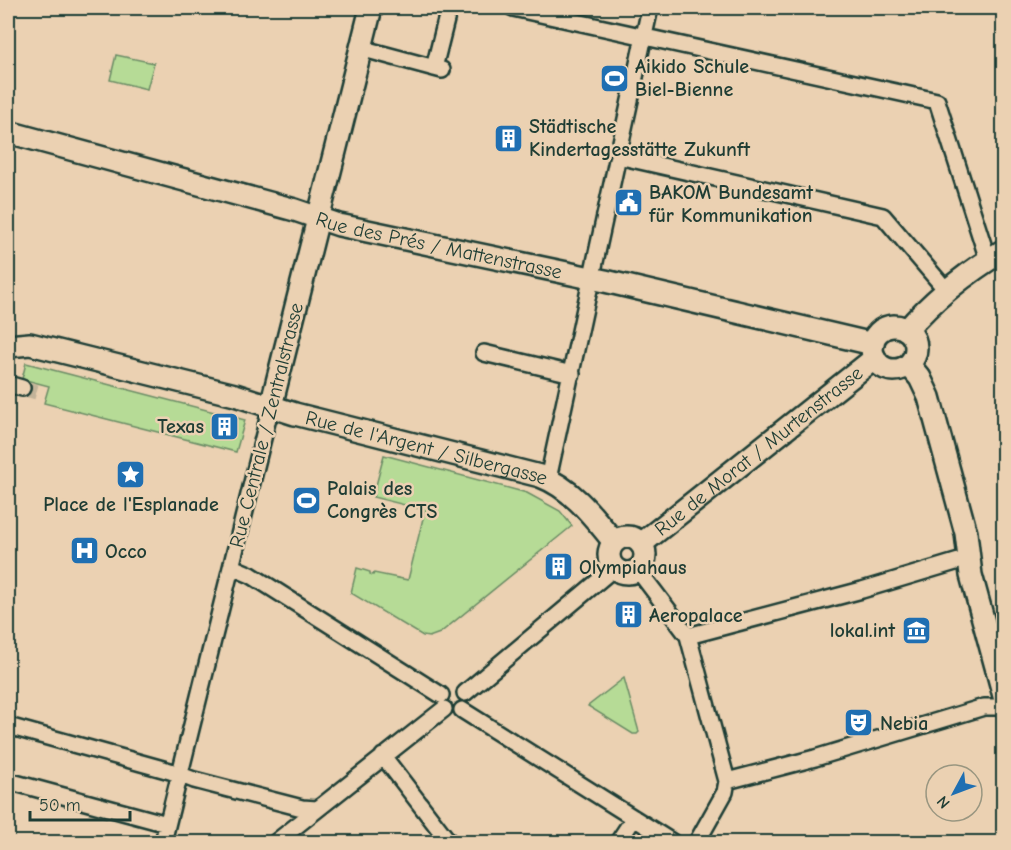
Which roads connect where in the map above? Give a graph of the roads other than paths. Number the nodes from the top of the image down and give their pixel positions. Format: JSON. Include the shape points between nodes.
{"nodes":[{"id":1,"x":371,"y":8,"type":"edge"},
{"id":2,"x":449,"y":8,"type":"edge"},
{"id":3,"x":513,"y":8,"type":"edge"},
{"id":4,"x":650,"y":8,"type":"edge"},
{"id":5,"x":645,"y":36,"type":"junction"},
{"id":6,"x":360,"y":48,"type":"junction"},
{"id":7,"x":8,"y":132,"type":"edge"},
{"id":8,"x":618,"y":156,"type":"junction"},
{"id":9,"x":317,"y":219,"type":"junction"},
{"id":10,"x":996,"y":255,"type":"edge"},
{"id":11,"x":592,"y":278,"type":"junction"},
{"id":12,"x":946,"y":291,"type":"junction"},
{"id":13,"x":907,"y":330,"type":"junction"},
{"id":14,"x":8,"y":346,"type":"edge"},
{"id":15,"x":874,"y":351,"type":"junction"},
{"id":16,"x":484,"y":353,"type":"dead end"},
{"id":17,"x":909,"y":364,"type":"junction"},
{"id":18,"x":572,"y":374,"type":"junction"},
{"id":19,"x":271,"y":406,"type":"junction"},
{"id":20,"x":548,"y":479,"type":"junction"},
{"id":21,"x":614,"y":542,"type":"junction"},
{"id":22,"x":641,"y":544,"type":"junction"},
{"id":23,"x":969,"y":558,"type":"junction"},
{"id":24,"x":231,"y":567,"type":"junction"},
{"id":25,"x":614,"y":568,"type":"junction"},
{"id":26,"x":638,"y":570,"type":"junction"},
{"id":27,"x":688,"y":636,"type":"junction"},
{"id":28,"x":465,"y":693,"type":"junction"},
{"id":29,"x":1004,"y":696,"type":"edge"},
{"id":30,"x":443,"y":702,"type":"junction"},
{"id":31,"x":1004,"y":707,"type":"edge"},
{"id":32,"x":462,"y":710,"type":"junction"},
{"id":33,"x":11,"y":727,"type":"edge"},
{"id":34,"x":383,"y":756,"type":"junction"},
{"id":35,"x":180,"y":774,"type":"junction"},
{"id":36,"x":8,"y":781,"type":"edge"},
{"id":37,"x":727,"y":781,"type":"junction"},
{"id":38,"x":317,"y":809,"type":"junction"},
{"id":39,"x":634,"y":818,"type":"junction"},
{"id":40,"x":168,"y":824,"type":"junction"},
{"id":41,"x":163,"y":843,"type":"edge"},
{"id":42,"x":276,"y":843,"type":"edge"},
{"id":43,"x":449,"y":843,"type":"edge"},
{"id":44,"x":618,"y":843,"type":"edge"},
{"id":45,"x":672,"y":843,"type":"edge"},
{"id":46,"x":697,"y":843,"type":"edge"}],
"edges":[{"from":1,"to":6,"type":"main road","name":"Rue Centrale / Zentralstrasse"},
{"from":2,"to":6,"type":"street","via":[[438,69]]},
{"from":3,"to":5,"type":"street"},
{"from":4,"to":5,"type":"street"},
{"from":5,"to":8,"type":"street"},
{"from":5,"to":10,"type":"street","via":[[938,101]]},
{"from":6,"to":9,"type":"main road","name":"Rue Centrale / Zentralstrasse"},
{"from":7,"to":9,"type":"main road","name":"Rue des Prés / Mattenstrasse"},
{"from":8,"to":11,"type":"street"},
{"from":8,"to":12,"type":"street","via":[[883,216]]},
{"from":9,"to":11,"type":"main road","name":"Rue des Prés / Mattenstrasse"},
{"from":9,"to":19,"type":"main road","name":"Rue Centrale / Zentralstrasse"},
{"from":10,"to":12,"type":"main road"},
{"from":11,"to":15,"type":"main road","name":"Rue des Prés / Mattenstrasse"},
{"from":11,"to":18,"type":"street"},
{"from":12,"to":13,"type":"main road"},
{"from":13,"to":15,"type":"main road","via":[[897,326],[886,328],[877,334]]},
{"from":13,"to":17,"type":"main road","via":[[916,347]]},
{"from":14,"to":19,"type":"main road","name":"Rue de l'Argent / Silbergasse","via":[[30,344]]},
{"from":15,"to":17,"type":"main road","via":[[881,366],[890,370]]},
{"from":15,"to":22,"type":"main road","name":"Rue de Morat / Murtenstrasse"},
{"from":16,"to":18,"type":"street"},
{"from":17,"to":23,"type":"main road","via":[[929,397],[966,533]]},
{"from":18,"to":20,"type":"street"},
{"from":19,"to":20,"type":"main road","name":"Rue de l'Argent / Silbergasse"},
{"from":19,"to":24,"type":"street","name":"Rue Centrale / Zentralstrasse"},
{"from":20,"to":21,"type":"main road","name":"Rue de l'Argent / Silbergasse","via":[[576,498]]},
{"from":21,"to":22,"type":"main road","via":[[631,537]]},
{"from":21,"to":25,"type":"main road","via":[[609,555]]},
{"from":22,"to":26,"type":"main road","via":[[645,554]]},
{"from":23,"to":27,"type":"street","via":[[862,591]]},
{"from":23,"to":29,"type":"main road"},
{"from":24,"to":30,"type":"street","via":[[251,575]]},
{"from":24,"to":35,"type":"street","name":"Rue Centrale / Zentralstrasse"},
{"from":25,"to":26,"type":"main road","via":[[628,573]]},
{"from":25,"to":28,"type":"street"},
{"from":26,"to":27,"type":"street"},
{"from":27,"to":37,"type":"street"},
{"from":28,"to":30,"type":"street","via":[[459,687],[450,687]]},
{"from":28,"to":32,"type":"street","via":[[467,700]]},
{"from":30,"to":32,"type":"street","via":[[451,713]]},
{"from":30,"to":34,"type":"street"},
{"from":31,"to":37,"type":"street","via":[[984,707]]},
{"from":32,"to":39,"type":"street"},
{"from":33,"to":35,"type":"street"},
{"from":34,"to":38,"type":"street"},
{"from":34,"to":43,"type":"street"},
{"from":35,"to":38,"type":"street","via":[[293,806]]},
{"from":35,"to":40,"type":"street","name":"Rue Centrale / Zentralstrasse"},
{"from":36,"to":40,"type":"street"},
{"from":37,"to":46,"type":"street"},
{"from":38,"to":42,"type":"street"},
{"from":39,"to":44,"type":"street"},
{"from":39,"to":45,"type":"street"},
{"from":40,"to":41,"type":"street","name":"Rue Centrale / Zentralstrasse"}]}
